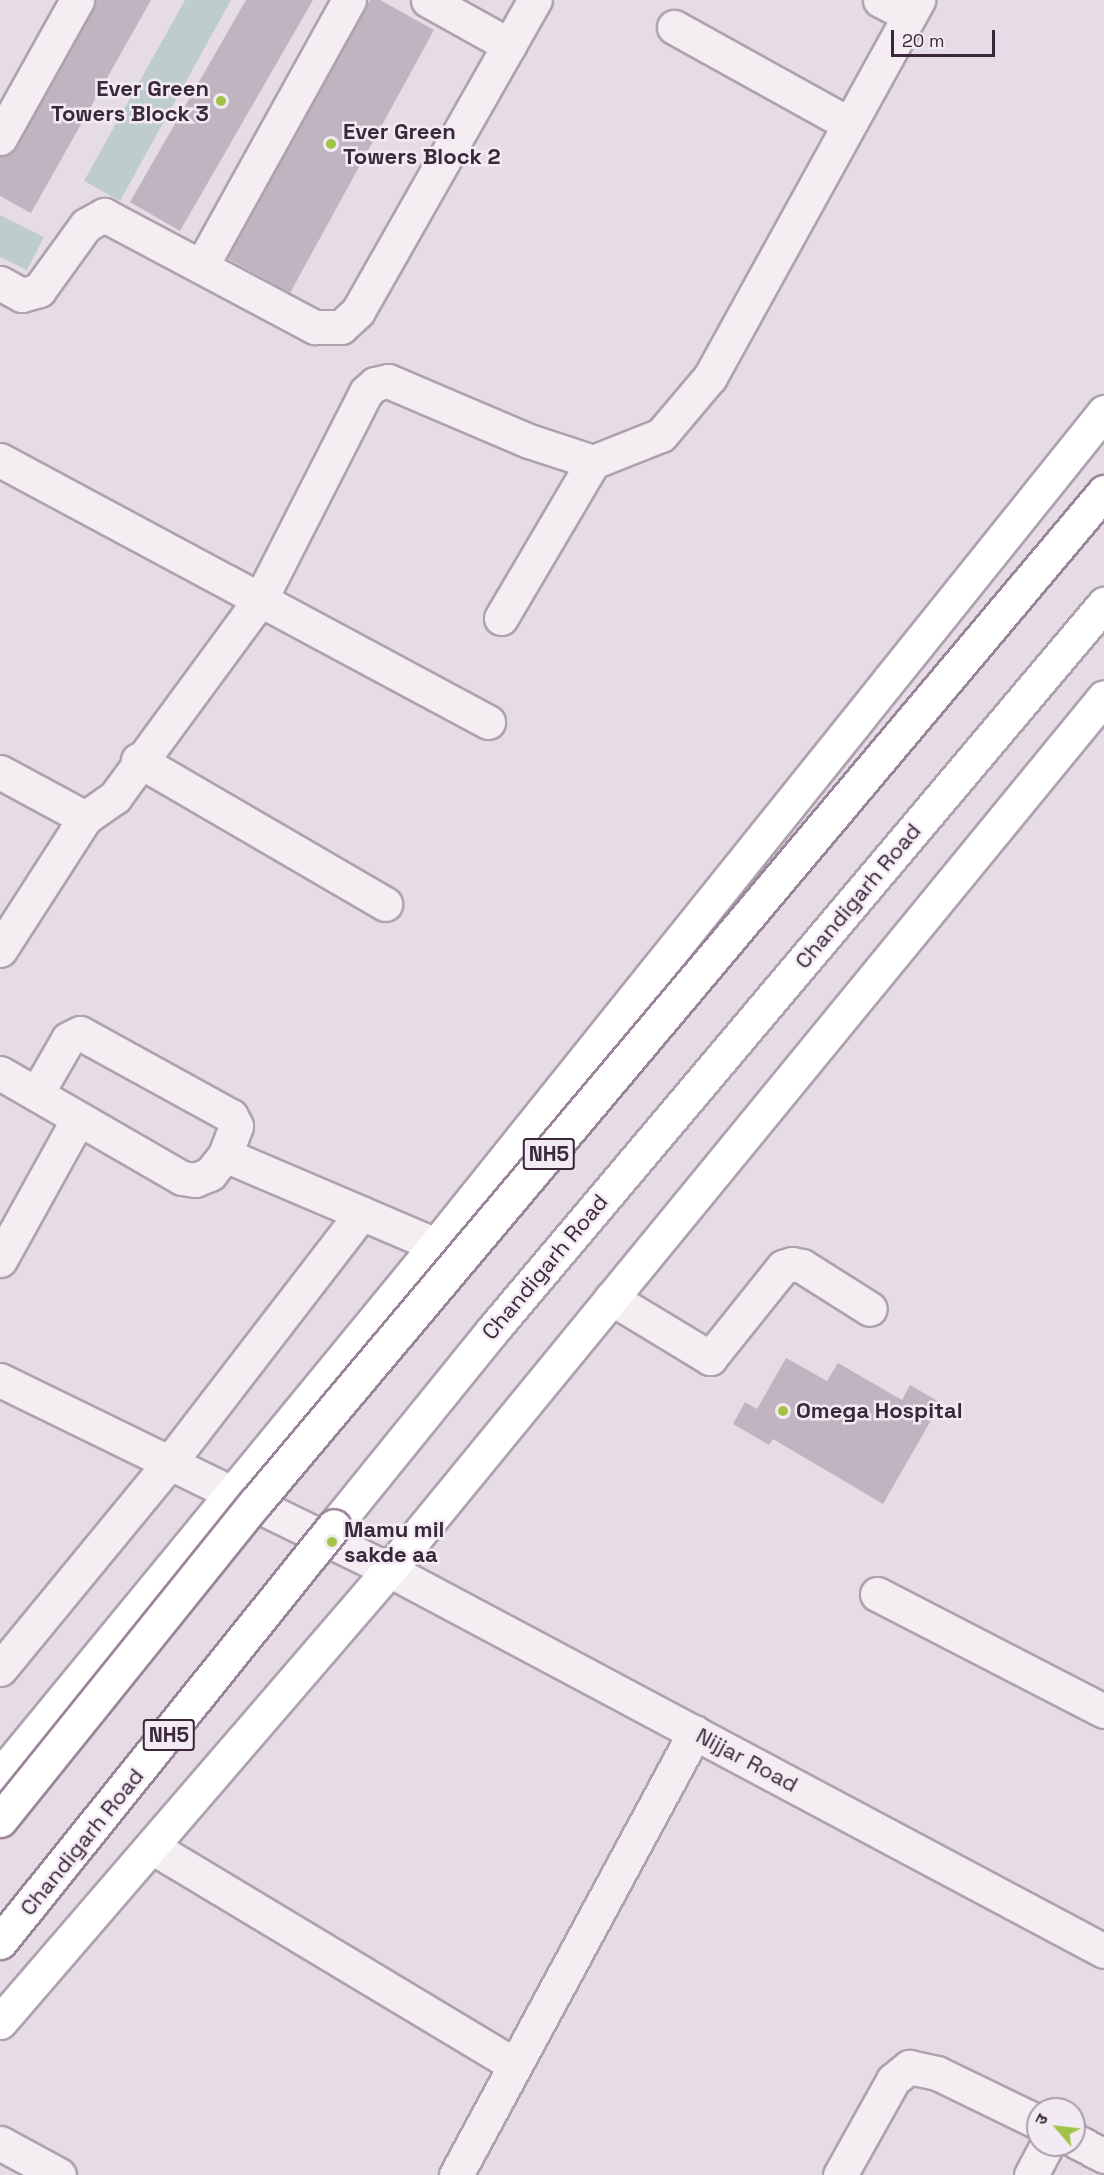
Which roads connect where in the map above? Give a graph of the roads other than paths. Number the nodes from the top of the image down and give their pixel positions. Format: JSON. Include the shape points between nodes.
{"nodes":[{"id":1,"x":77,"y":0,"type":"edge"},
{"id":2,"x":350,"y":0,"type":"edge"},
{"id":3,"x":428,"y":0,"type":"edge"},
{"id":4,"x":535,"y":0,"type":"edge"},
{"id":5,"x":880,"y":0,"type":"edge"},
{"id":6,"x":913,"y":8,"type":"edge"},
{"id":7,"x":674,"y":27,"type":"dead end"},
{"id":8,"x":509,"y":45,"type":"junction"},
{"id":9,"x":847,"y":123,"type":"junction"},
{"id":10,"x":0,"y":138,"type":"edge"},
{"id":11,"x":202,"y":265,"type":"junction"},
{"id":12,"x":0,"y":283,"type":"edge"},
{"id":13,"x":1104,"y":412,"type":"edge"},
{"id":14,"x":0,"y":460,"type":"edge"},
{"id":15,"x":593,"y":462,"type":"junction"},
{"id":16,"x":1104,"y":492,"type":"edge"},
{"id":17,"x":261,"y":598,"type":"junction"},
{"id":18,"x":1104,"y":604,"type":"edge"},
{"id":19,"x":501,"y":618,"type":"dead end"},
{"id":20,"x":1104,"y":698,"type":"edge"},
{"id":21,"x":488,"y":722,"type":"dead end"},
{"id":22,"x":138,"y":760,"type":"junction"},
{"id":23,"x":0,"y":772,"type":"edge"},
{"id":24,"x":85,"y":818,"type":"junction"},
{"id":25,"x":385,"y":904,"type":"dead end"},
{"id":26,"x":0,"y":950,"type":"edge"},
{"id":27,"x":0,"y":1073,"type":"edge"},
{"id":28,"x":37,"y":1093,"type":"junction"},
{"id":29,"x":78,"y":1119,"type":"junction"},
{"id":30,"x":225,"y":1155,"type":"junction"},
{"id":31,"x":362,"y":1213,"type":"junction"},
{"id":32,"x":436,"y":1245,"type":"junction"},
{"id":33,"x":0,"y":1260,"type":"edge"},
{"id":34,"x":611,"y":1298,"type":"junction"},
{"id":35,"x":870,"y":1309,"type":"dead end"},
{"id":36,"x":0,"y":1380,"type":"edge"},
{"id":37,"x":170,"y":1462,"type":"junction"},
{"id":38,"x":230,"y":1491,"type":"junction"},
{"id":39,"x":389,"y":1570,"type":"junction"},
{"id":40,"x":877,"y":1594,"type":"dead end"},
{"id":41,"x":0,"y":1669,"type":"edge"},
{"id":42,"x":1104,"y":1711,"type":"edge"},
{"id":43,"x":695,"y":1732,"type":"junction"},
{"id":44,"x":0,"y":1776,"type":"edge"},
{"id":45,"x":0,"y":1820,"type":"edge"},
{"id":46,"x":152,"y":1847,"type":"junction"},
{"id":47,"x":0,"y":1942,"type":"edge"},
{"id":48,"x":1104,"y":1951,"type":"edge"},
{"id":49,"x":0,"y":2022,"type":"edge"},
{"id":50,"x":515,"y":2065,"type":"junction"},
{"id":51,"x":1026,"y":2116,"type":"edge"},
{"id":52,"x":0,"y":2142,"type":"edge"},
{"id":53,"x":1086,"y":2146,"type":"edge"},
{"id":54,"x":1104,"y":2156,"type":"edge"},
{"id":55,"x":1041,"y":2157,"type":"edge"},
{"id":56,"x":59,"y":2175,"type":"edge"},
{"id":57,"x":456,"y":2175,"type":"edge"},
{"id":58,"x":840,"y":2175,"type":"edge"},
{"id":59,"x":1031,"y":2175,"type":"edge"}],
"edges":[{"from":1,"to":10,"type":"street"},
{"from":2,"to":11,"type":"street"},
{"from":3,"to":8,"type":"street"},
{"from":4,"to":8,"type":"street"},
{"from":5,"to":6,"type":"street"},
{"from":6,"to":9,"type":"street"},
{"from":7,"to":9,"type":"street"},
{"from":8,"to":11,"type":"street","via":[[358,311],[341,327],[315,327]]},
{"from":9,"to":15,"type":"street","via":[[710,377],[661,435]]},
{"from":11,"to":12,"type":"street","via":[[104,215],[86,225],[39,290],[22,295]]},
{"from":13,"to":32,"type":"main road"},
{"from":14,"to":17,"type":"street","via":[[201,571]]},
{"from":15,"to":17,"type":"street","via":[[529,441],[388,381],[375,384],[366,392]]},
{"from":15,"to":19,"type":"street"},
{"from":16,"to":45,"type":"main road","number":"NH5","bridge":true,"via":[[256,1502]]},
{"from":17,"to":21,"type":"street"},
{"from":17,"to":22,"type":"street"},
{"from":18,"to":47,"type":"main road","name":"Chandigarh Road","number":"NH5","bridge":true,"via":[[491,1332]]},
{"from":20,"to":34,"type":"main road"},
{"from":22,"to":24,"type":"street","via":[[115,797]]},
{"from":22,"to":25,"type":"street"},
{"from":23,"to":24,"type":"street"},
{"from":24,"to":26,"type":"street"},
{"from":27,"to":28,"type":"street"},
{"from":28,"to":29,"type":"street"},
{"from":28,"to":30,"type":"street","via":[[68,1039],[80,1033],[231,1116],[236,1126]]},
{"from":29,"to":30,"type":"street","via":[[182,1178],[195,1180],[210,1174]]},
{"from":29,"to":33,"type":"street"},
{"from":30,"to":31,"type":"street"},
{"from":31,"to":32,"type":"street"},
{"from":31,"to":37,"type":"street"},
{"from":32,"to":38,"type":"main road"},
{"from":34,"to":35,"type":"street","via":[[710,1358],[783,1267],[802,1266]]},
{"from":34,"to":39,"type":"main road"},
{"from":36,"to":37,"type":"street","name":"Nijjar Road"},
{"from":37,"to":38,"type":"street","name":"Nijjar Road"},
{"from":37,"to":41,"type":"street"},
{"from":38,"to":39,"type":"street","name":"Nijjar Road"},
{"from":38,"to":44,"type":"main road"},
{"from":39,"to":43,"type":"street","name":"Nijjar Road"},
{"from":39,"to":46,"type":"main road"},
{"from":40,"to":42,"type":"street"},
{"from":43,"to":48,"type":"street","name":"Nijjar Road"},
{"from":43,"to":50,"type":"street"},
{"from":46,"to":49,"type":"main road"},
{"from":46,"to":50,"type":"street"},
{"from":50,"to":57,"type":"street"},
{"from":51,"to":58,"type":"street","via":[[938,2073],[909,2067],[893,2080]]},
{"from":52,"to":56,"type":"street"},
{"from":53,"to":54,"type":"street"},
{"from":55,"to":59,"type":"street"}]}
